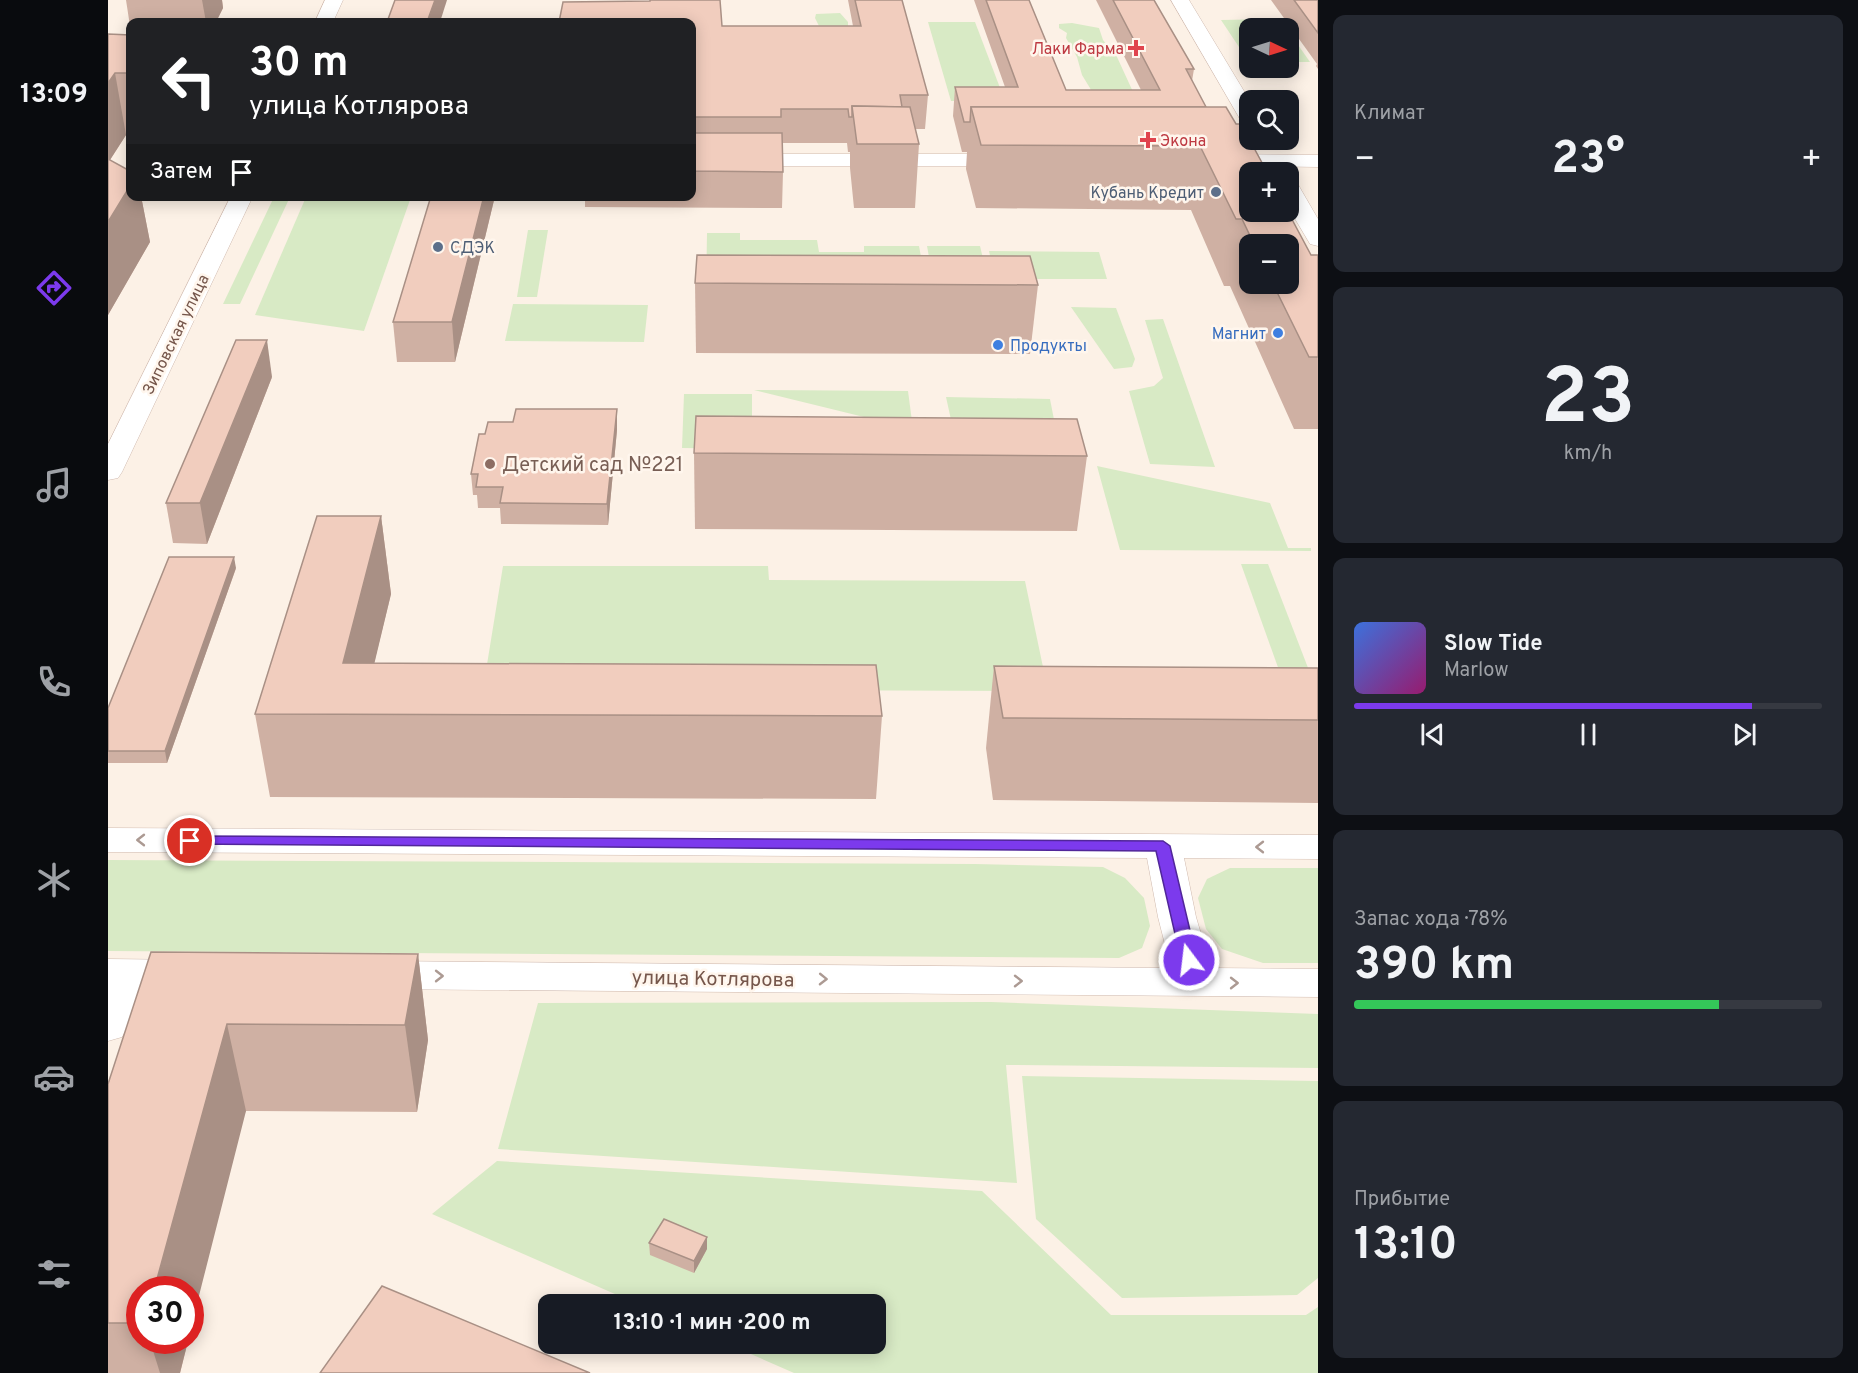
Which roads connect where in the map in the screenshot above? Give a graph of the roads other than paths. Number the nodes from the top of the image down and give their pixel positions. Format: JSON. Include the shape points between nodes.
{"nodes":[{"id":1,"x":334,"y":0,"type":"edge"},
{"id":2,"x":1180,"y":0,"type":"edge"},
{"id":3,"x":326,"y":18,"type":"edge"},
{"id":4,"x":1239,"y":100,"type":"edge"},
{"id":5,"x":696,"y":160,"type":"edge"},
{"id":6,"x":1037,"y":160,"type":"edge"},
{"id":7,"x":1189,"y":160,"type":"edge"},
{"id":8,"x":1318,"y":161,"type":"edge"},
{"id":9,"x":1239,"y":164,"type":"edge"},
{"id":10,"x":1299,"y":164,"type":"edge"},
{"id":11,"x":240,"y":201,"type":"edge"},
{"id":12,"x":1299,"y":205,"type":"edge"},
{"id":13,"x":1318,"y":239,"type":"edge"},
{"id":14,"x":108,"y":472,"type":"edge"},
{"id":15,"x":108,"y":840,"type":"edge"},
{"id":16,"x":1163,"y":846,"type":"junction"},
{"id":17,"x":1318,"y":847,"type":"edge"},
{"id":18,"x":117,"y":973,"type":"edge"},
{"id":19,"x":219,"y":974,"type":"edge"},
{"id":20,"x":337,"y":975,"type":"edge"},
{"id":21,"x":1195,"y":982,"type":"junction"},
{"id":22,"x":1318,"y":983,"type":"edge"},
{"id":23,"x":108,"y":1026,"type":"edge"}],
"edges":[{"from":1,"to":3,"type":"street"},
{"from":2,"to":4,"type":"street"},
{"from":5,"to":6,"type":"street"},
{"from":7,"to":9,"type":"street"},
{"from":8,"to":10,"type":"street"},
{"from":11,"to":14,"type":"street","name":"Зиповская улица"},
{"from":12,"to":13,"type":"street"},
{"from":16,"to":15,"type":"street","one_way":true},
{"from":17,"to":16,"type":"street","one_way":true},
{"from":16,"to":21,"type":"street"},
{"from":18,"to":19,"type":"street"},
{"from":18,"to":23,"type":"street"},
{"from":20,"to":21,"type":"street","name":"улица Котлярова","one_way":true},
{"from":21,"to":22,"type":"street","name":"улица Котлярова","one_way":true}]}
